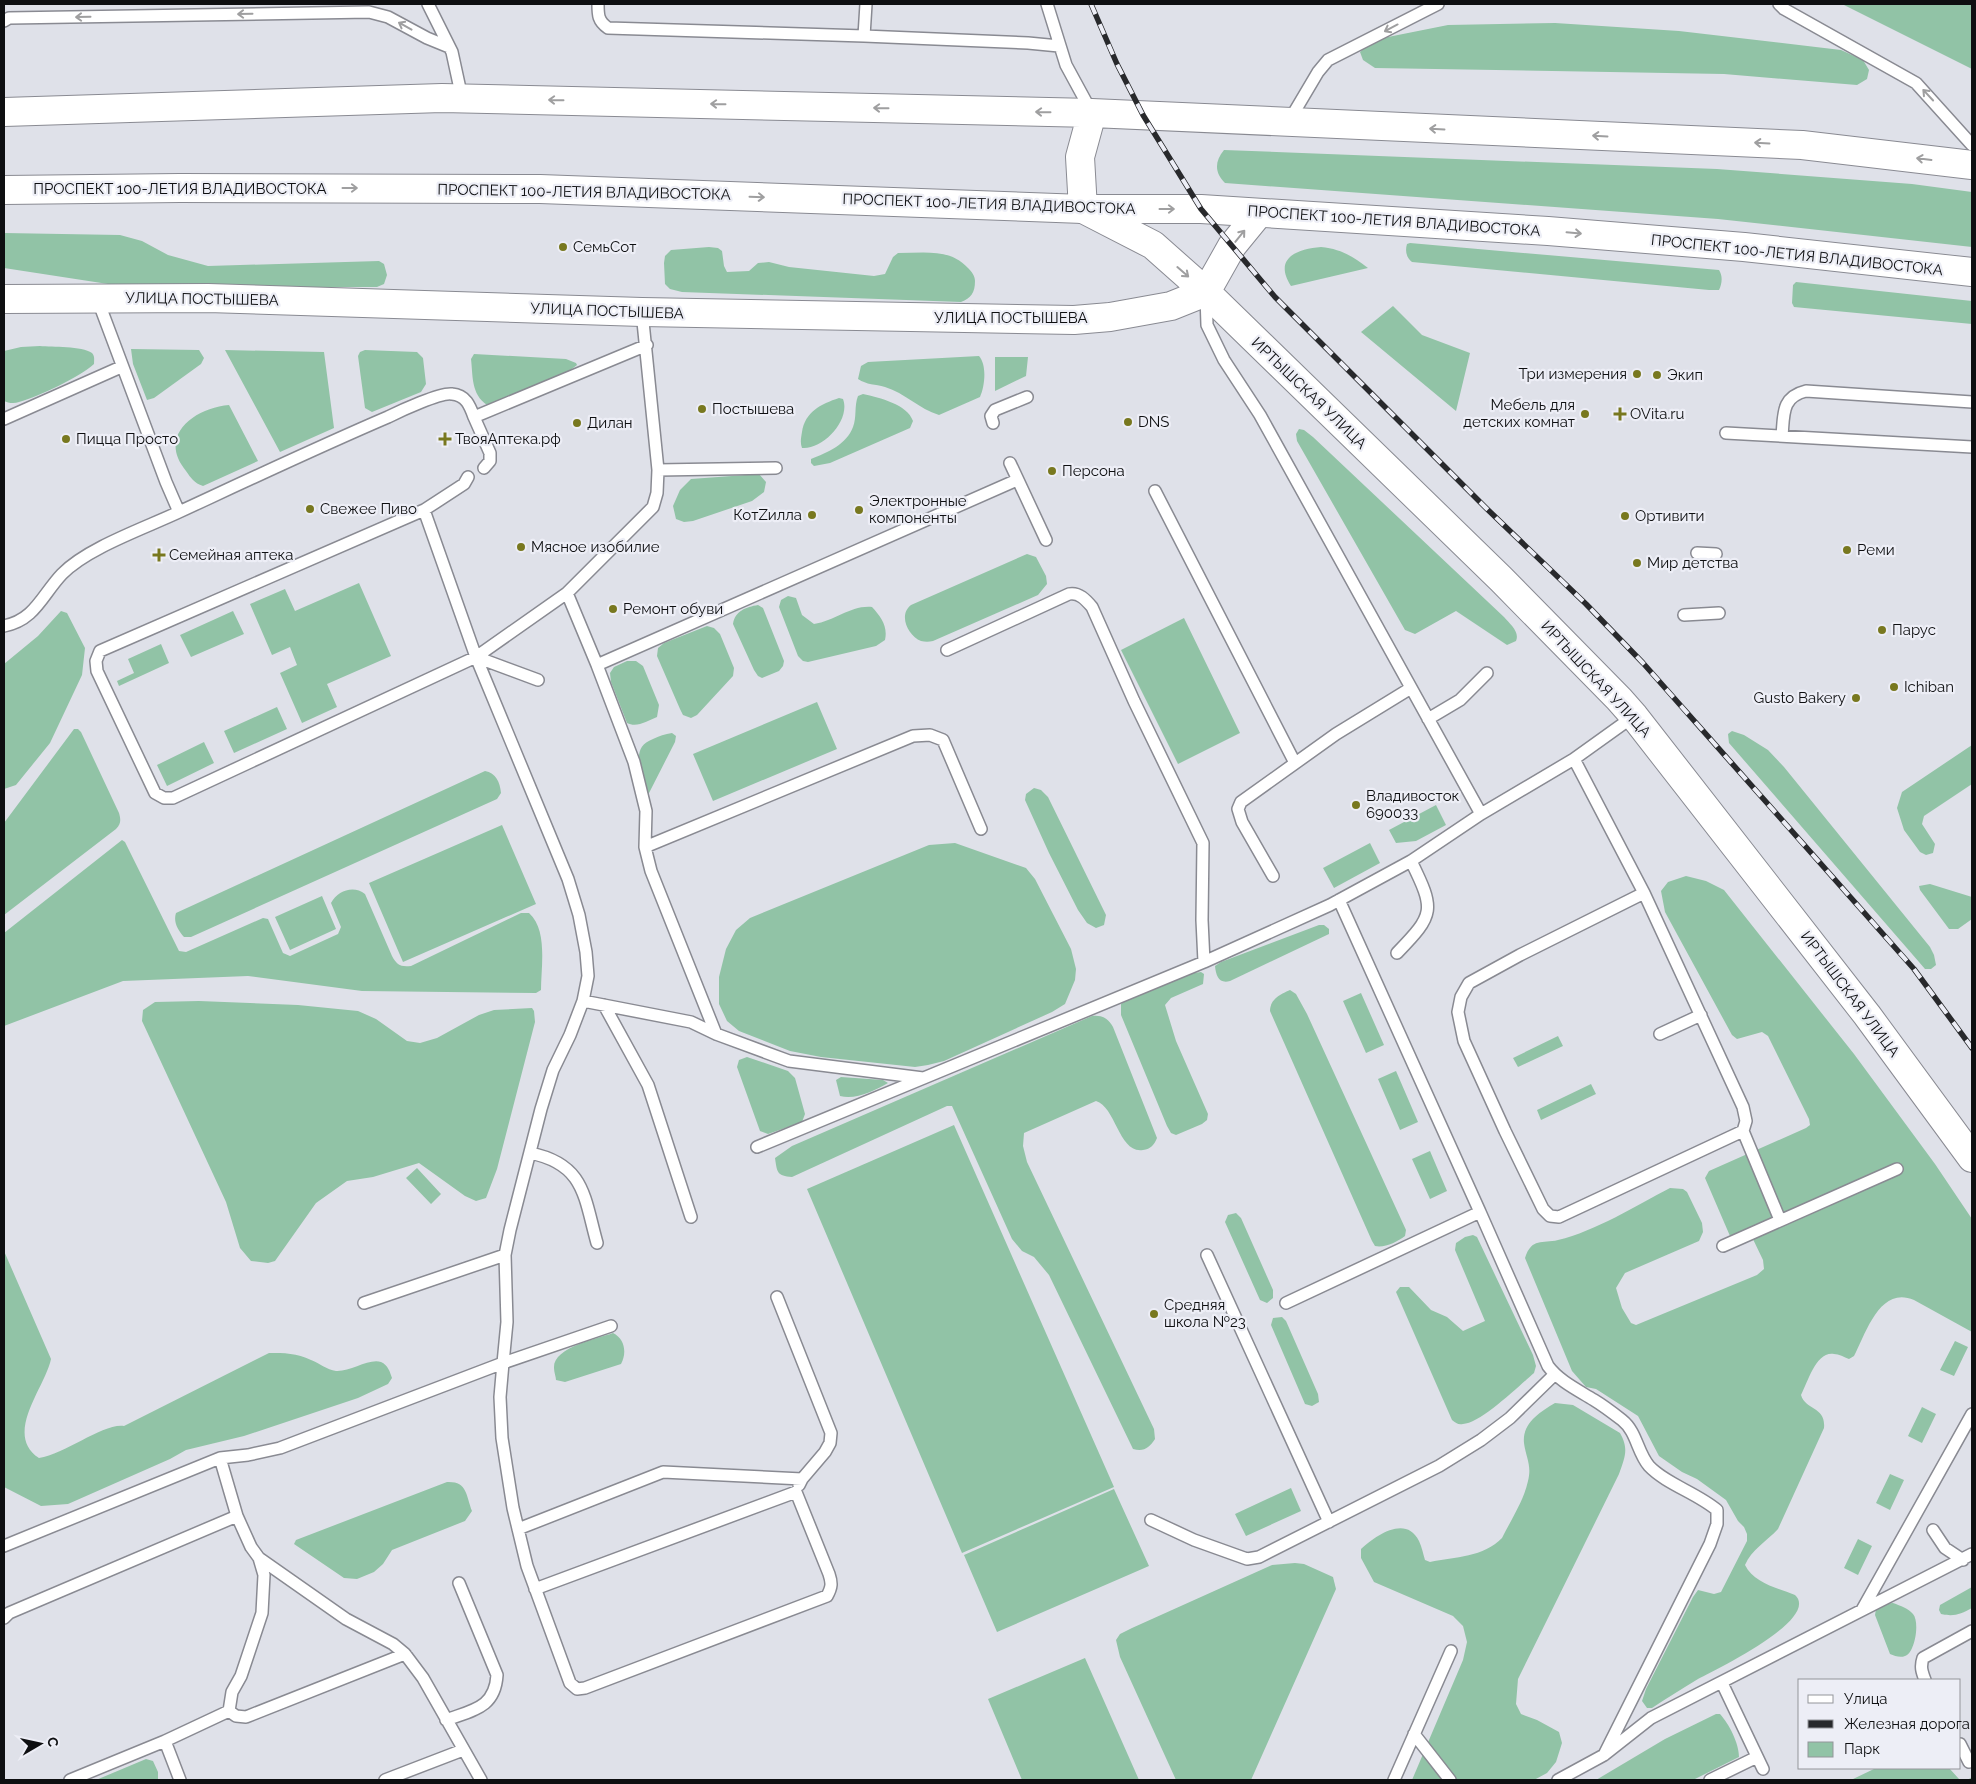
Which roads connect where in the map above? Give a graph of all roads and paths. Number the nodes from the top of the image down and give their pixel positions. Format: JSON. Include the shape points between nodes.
{"nodes":[{"id":1,"x":428,"y":4,"type":"edge"},
{"id":2,"x":598,"y":4,"type":"edge"},
{"id":3,"x":866,"y":4,"type":"edge"},
{"id":4,"x":1047,"y":4,"type":"edge"},
{"id":5,"x":1436,"y":4,"type":"edge"},
{"id":6,"x":1779,"y":4,"type":"edge"},
{"id":7,"x":4,"y":21,"type":"edge"},
{"id":8,"x":864,"y":36,"type":"junction"},
{"id":9,"x":1059,"y":46,"type":"junction"},
{"id":10,"x":449,"y":47,"type":"junction"},
{"id":11,"x":462,"y":98,"type":"junction"},
{"id":12,"x":4,"y":112,"type":"edge"},
{"id":13,"x":1092,"y":113,"type":"junction"},
{"id":14,"x":1289,"y":122,"type":"junction"},
{"id":15,"x":1972,"y":145,"type":"edge"},
{"id":16,"x":1972,"y":165,"type":"edge"},
{"id":17,"x":4,"y":190,"type":"edge"},
{"id":18,"x":1083,"y":209,"type":"junction"},
{"id":19,"x":1259,"y":212,"type":"junction"},
{"id":20,"x":1972,"y":272,"type":"edge"},
{"id":21,"x":1206,"y":292,"type":"junction"},
{"id":22,"x":96,"y":298,"type":"junction"},
{"id":23,"x":4,"y":299,"type":"edge"},
{"id":24,"x":642,"y":312,"type":"junction"},
{"id":25,"x":647,"y":345,"type":"junction"},
{"id":26,"x":122,"y":367,"type":"junction"},
{"id":27,"x":1026,"y":396,"type":"dead end"},
{"id":28,"x":1972,"y":402,"type":"edge"},
{"id":29,"x":474,"y":417,"type":"junction"},
{"id":30,"x":4,"y":419,"type":"edge"},
{"id":31,"x":993,"y":424,"type":"dead end"},
{"id":32,"x":1726,"y":433,"type":"dead end"},
{"id":33,"x":1782,"y":436,"type":"junction"},
{"id":34,"x":1972,"y":447,"type":"edge"},
{"id":35,"x":1010,"y":463,"type":"dead end"},
{"id":36,"x":484,"y":468,"type":"dead end"},
{"id":37,"x":776,"y":468,"type":"dead end"},
{"id":38,"x":658,"y":470,"type":"junction"},
{"id":39,"x":468,"y":477,"type":"dead end"},
{"id":40,"x":1017,"y":480,"type":"junction"},
{"id":41,"x":1155,"y":491,"type":"dead end"},
{"id":42,"x":424,"y":510,"type":"junction"},
{"id":43,"x":179,"y":512,"type":"junction"},
{"id":44,"x":1046,"y":540,"type":"dead end"},
{"id":45,"x":1698,"y":553,"type":"dead end"},
{"id":46,"x":1716,"y":554,"type":"dead end"},
{"id":47,"x":567,"y":593,"type":"junction"},
{"id":48,"x":1719,"y":612,"type":"dead end"},
{"id":49,"x":1684,"y":615,"type":"dead end"},
{"id":50,"x":4,"y":626,"type":"edge"},
{"id":51,"x":947,"y":650,"type":"dead end"},
{"id":52,"x":476,"y":657,"type":"junction"},
{"id":53,"x":597,"y":665,"type":"junction"},
{"id":54,"x":1487,"y":673,"type":"dead end"},
{"id":55,"x":538,"y":680,"type":"dead end"},
{"id":56,"x":1411,"y":688,"type":"junction"},
{"id":57,"x":1634,"y":716,"type":"junction"},
{"id":58,"x":1428,"y":719,"type":"junction"},
{"id":59,"x":1574,"y":759,"type":"junction"},
{"id":60,"x":1295,"y":763,"type":"junction"},
{"id":61,"x":1481,"y":814,"type":"junction"},
{"id":62,"x":981,"y":829,"type":"dead end"},
{"id":63,"x":646,"y":847,"type":"junction"},
{"id":64,"x":1411,"y":862,"type":"junction"},
{"id":65,"x":1272,"y":876,"type":"dead end"},
{"id":66,"x":1644,"y":893,"type":"junction"},
{"id":67,"x":1339,"y":900,"type":"junction"},
{"id":68,"x":1397,"y":953,"type":"dead end"},
{"id":69,"x":1204,"y":962,"type":"junction"},
{"id":70,"x":583,"y":1001,"type":"junction"},
{"id":71,"x":604,"y":1005,"type":"junction"},
{"id":72,"x":1701,"y":1015,"type":"junction"},
{"id":73,"x":716,"y":1034,"type":"junction"},
{"id":74,"x":1660,"y":1034,"type":"dead end"},
{"id":75,"x":924,"y":1078,"type":"junction"},
{"id":76,"x":1743,"y":1131,"type":"junction"},
{"id":77,"x":757,"y":1147,"type":"dead end"},
{"id":78,"x":530,"y":1153,"type":"junction"},
{"id":79,"x":1972,"y":1158,"type":"edge"},
{"id":80,"x":1897,"y":1169,"type":"dead end"},
{"id":81,"x":1480,"y":1212,"type":"junction"},
{"id":82,"x":690,"y":1217,"type":"dead end"},
{"id":83,"x":1780,"y":1220,"type":"junction"},
{"id":84,"x":597,"y":1244,"type":"dead end"},
{"id":85,"x":1723,"y":1246,"type":"dead end"},
{"id":86,"x":506,"y":1255,"type":"junction"},
{"id":87,"x":1207,"y":1256,"type":"dead end"},
{"id":88,"x":778,"y":1298,"type":"dead end"},
{"id":89,"x":364,"y":1303,"type":"dead end"},
{"id":90,"x":1286,"y":1303,"type":"dead end"},
{"id":91,"x":611,"y":1326,"type":"dead end"},
{"id":92,"x":503,"y":1363,"type":"junction"},
{"id":93,"x":1554,"y":1375,"type":"junction"},
{"id":94,"x":1972,"y":1414,"type":"edge"},
{"id":95,"x":220,"y":1458,"type":"junction"},
{"id":96,"x":802,"y":1479,"type":"junction"},
{"id":97,"x":796,"y":1492,"type":"junction"},
{"id":98,"x":237,"y":1516,"type":"junction"},
{"id":99,"x":1151,"y":1520,"type":"dead end"},
{"id":100,"x":1329,"y":1522,"type":"junction"},
{"id":101,"x":518,"y":1530,"type":"junction"},
{"id":102,"x":1933,"y":1530,"type":"dead end"},
{"id":103,"x":4,"y":1546,"type":"edge"},
{"id":104,"x":1967,"y":1557,"type":"edge"},
{"id":105,"x":259,"y":1558,"type":"junction"},
{"id":106,"x":460,"y":1582,"type":"dead end"},
{"id":107,"x":535,"y":1589,"type":"junction"},
{"id":108,"x":1862,"y":1610,"type":"junction"},
{"id":109,"x":4,"y":1618,"type":"edge"},
{"id":110,"x":1972,"y":1631,"type":"edge"},
{"id":111,"x":1450,"y":1651,"type":"dead end"},
{"id":112,"x":405,"y":1654,"type":"junction"},
{"id":113,"x":1926,"y":1679,"type":"edge"},
{"id":114,"x":1722,"y":1683,"type":"junction"},
{"id":115,"x":230,"y":1711,"type":"junction"},
{"id":116,"x":446,"y":1720,"type":"junction"},
{"id":117,"x":1414,"y":1734,"type":"junction"},
{"id":118,"x":165,"y":1741,"type":"junction"},
{"id":119,"x":1961,"y":1746,"type":"edge"},
{"id":120,"x":463,"y":1750,"type":"junction"},
{"id":121,"x":1604,"y":1754,"type":"junction"},
{"id":122,"x":1757,"y":1757,"type":"junction"},
{"id":123,"x":1969,"y":1762,"type":"dead end"},
{"id":124,"x":1762,"y":1769,"type":"dead end"},
{"id":125,"x":70,"y":1780,"type":"edge"},
{"id":126,"x":180,"y":1780,"type":"edge"},
{"id":127,"x":385,"y":1780,"type":"edge"},
{"id":128,"x":482,"y":1780,"type":"edge"},
{"id":129,"x":1394,"y":1780,"type":"edge"},
{"id":130,"x":1450,"y":1780,"type":"edge"},
{"id":131,"x":1558,"y":1780,"type":"edge"},
{"id":132,"x":1710,"y":1780,"type":"edge"}],
"edges":[{"from":1,"to":10,"type":"lane"},
{"from":2,"to":8,"type":"lane","via":[[598,16],[608,28]]},
{"from":3,"to":8,"type":"lane"},
{"from":4,"to":9,"type":"lane"},
{"from":5,"to":14,"type":"lane","one_way":true,"via":[[1328,60]]},
{"from":15,"to":6,"type":"lane","one_way":true,"via":[[1916,83]]},
{"from":10,"to":7,"type":"lane","one_way":true,"via":[[388,17],[369,12],[9,18]]},
{"from":8,"to":9,"type":"lane"},
{"from":9,"to":13,"type":"lane"},
{"from":10,"to":11,"type":"lane"},
{"from":11,"to":12,"type":"main road"},
{"from":13,"to":11,"type":"main road","one_way":true},
{"from":13,"to":14,"type":"main road"},
{"from":13,"to":18,"type":"main road","via":[[1080,157]]},
{"from":16,"to":14,"type":"main road","one_way":true,"via":[[1802,145]]},
{"from":17,"to":18,"type":"main road","name":"ПРОСПЕКТ 100-ЛЕТИЯ ВЛАДИВОСТОКА","one_way":true,"via":[[540,189]]},
{"from":18,"to":19,"type":"main road","name":"ПРОСПЕКТ 100-ЛЕТИЯ ВЛАДИВОСТОКА","one_way":true},
{"from":18,"to":21,"type":"main road","name":"ИРТЫШСКАЯ УЛИЦА","one_way":true,"via":[[1152,245]]},
{"from":19,"to":20,"type":"main road","name":"ПРОСПЕКТ 100-ЛЕТИЯ ВЛАДИВОСТОКА","one_way":true,"via":[[1744,247]]},
{"from":21,"to":19,"type":"main road","one_way":true,"via":[[1232,246]]},
{"from":21,"to":24,"type":"main road","name":"УЛИЦА ПОСТЫШЕВА","via":[[1171,306],[1074,320]]},
{"from":21,"to":56,"type":"lane","via":[[1207,325],[1224,360],[1260,415]]},
{"from":21,"to":57,"type":"main road","name":"ИРТЫШСКАЯ УЛИЦА","via":[[1501,579]]},
{"from":22,"to":23,"type":"main road","name":"УЛИЦА ПОСТЫШЕВА"},
{"from":22,"to":24,"type":"main road","name":"УЛИЦА ПОСТЫШЕВА","via":[[208,298]]},
{"from":22,"to":26,"type":"lane"},
{"from":24,"to":25,"type":"lane"},
{"from":25,"to":29,"type":"lane"},
{"from":25,"to":38,"type":"lane"},
{"from":26,"to":30,"type":"lane"},
{"from":26,"to":43,"type":"lane"},
{"from":27,"to":31,"type":"lane","via":[[995,410],[991,416]]},
{"from":28,"to":33,"type":"lane","via":[[1806,391],[1789,399],[1784,410]]},
{"from":29,"to":36,"type":"lane","via":[[490,453],[490,461]]},
{"from":29,"to":43,"type":"lane","via":[[469,404],[461,396],[450,393],[408,408]]},
{"from":32,"to":33,"type":"lane"},
{"from":33,"to":34,"type":"lane"},
{"from":35,"to":40,"type":"lane"},
{"from":37,"to":38,"type":"lane"},
{"from":38,"to":47,"type":"lane","via":[[653,507]]},
{"from":39,"to":42,"type":"lane","via":[[464,484]]},
{"from":40,"to":44,"type":"lane"},
{"from":40,"to":53,"type":"lane"},
{"from":41,"to":60,"type":"lane"},
{"from":42,"to":52,"type":"lane"},
{"from":42,"to":52,"type":"lane","via":[[100,651],[97,671],[155,793],[173,798]]},
{"from":43,"to":50,"type":"lane","via":[[80,557],[28,617]]},
{"from":45,"to":46,"type":"lane"},
{"from":47,"to":52,"type":"lane"},
{"from":47,"to":53,"type":"lane"},
{"from":48,"to":49,"type":"lane"},
{"from":51,"to":69,"type":"lane","via":[[1069,594],[1084,598],[1092,607],[1203,843]]},
{"from":52,"to":55,"type":"lane"},
{"from":52,"to":70,"type":"lane","via":[[568,879],[586,952],[588,976]]},
{"from":53,"to":63,"type":"lane","via":[[643,794]]},
{"from":54,"to":58,"type":"lane","via":[[1460,700]]},
{"from":56,"to":58,"type":"lane"},
{"from":56,"to":60,"type":"lane"},
{"from":57,"to":59,"type":"lane"},
{"from":57,"to":79,"type":"main road","name":"ИРТЫШСКАЯ УЛИЦА","via":[[1867,1015]]},
{"from":58,"to":61,"type":"lane"},
{"from":59,"to":61,"type":"lane"},
{"from":59,"to":66,"type":"lane"},
{"from":60,"to":65,"type":"lane","via":[[1251,793],[1238,809]]},
{"from":61,"to":64,"type":"lane"},
{"from":62,"to":63,"type":"lane","via":[[943,740],[930,735],[913,736]]},
{"from":63,"to":73,"type":"lane","via":[[660,897]]},
{"from":64,"to":67,"type":"lane"},
{"from":64,"to":68,"type":"lane","via":[[1424,888],[1428,908],[1420,930]]},
{"from":66,"to":72,"type":"lane"},
{"from":66,"to":76,"type":"lane","via":[[1469,984],[1461,997],[1458,1012],[1464,1041],[1542,1209],[1550,1216],[1559,1217]]},
{"from":67,"to":69,"type":"lane"},
{"from":67,"to":81,"type":"lane"},
{"from":69,"to":75,"type":"lane"},
{"from":70,"to":71,"type":"lane"},
{"from":70,"to":78,"type":"lane","via":[[553,1070]]},
{"from":71,"to":73,"type":"lane","via":[[691,1022]]},
{"from":71,"to":82,"type":"lane","via":[[648,1085]]},
{"from":72,"to":74,"type":"lane"},
{"from":72,"to":76,"type":"lane","via":[[1744,1107],[1746,1120]]},
{"from":73,"to":75,"type":"lane","via":[[789,1061]]},
{"from":75,"to":77,"type":"lane"},
{"from":76,"to":83,"type":"lane"},
{"from":78,"to":84,"type":"lane","via":[[548,1157],[568,1169],[579,1183]]},
{"from":78,"to":86,"type":"lane"},
{"from":80,"to":83,"type":"lane"},
{"from":81,"to":90,"type":"lane"},
{"from":81,"to":93,"type":"lane"},
{"from":83,"to":85,"type":"lane"},
{"from":86,"to":89,"type":"lane"},
{"from":86,"to":92,"type":"lane","via":[[507,1322]]},
{"from":87,"to":100,"type":"lane"},
{"from":88,"to":96,"type":"lane","via":[[830,1433],[830,1443],[825,1452]]},
{"from":91,"to":92,"type":"lane"},
{"from":92,"to":95,"type":"lane","via":[[280,1448]]},
{"from":92,"to":101,"type":"lane","via":[[500,1397],[502,1438]]},
{"from":93,"to":100,"type":"lane","via":[[1510,1418],[1481,1440],[1439,1466]]},
{"from":93,"to":121,"type":"lane","via":[[1624,1422],[1651,1467],[1707,1501],[1716,1510],[1717,1524],[1710,1544]]},
{"from":94,"to":108,"type":"lane"},
{"from":95,"to":98,"type":"lane"},
{"from":95,"to":103,"type":"lane"},
{"from":96,"to":97,"type":"lane"},
{"from":96,"to":101,"type":"lane","via":[[663,1472]]},
{"from":97,"to":107,"type":"lane"},
{"from":97,"to":107,"type":"lane","via":[[832,1583],[827,1596],[584,1688],[577,1689],[570,1683]]},
{"from":98,"to":105,"type":"lane"},
{"from":98,"to":109,"type":"lane","via":[[9,1613]]},
{"from":99,"to":100,"type":"lane","via":[[1247,1559],[1259,1557]]},
{"from":101,"to":107,"type":"lane"},
{"from":102,"to":104,"type":"lane","via":[[1945,1548]]},
{"from":104,"to":108,"type":"lane"},
{"from":105,"to":112,"type":"lane","via":[[346,1619]]},
{"from":105,"to":115,"type":"lane","via":[[264,1575],[262,1613],[241,1676],[232,1692]]},
{"from":106,"to":116,"type":"lane","via":[[495,1670],[496,1684],[483,1707]]},
{"from":108,"to":114,"type":"lane"},
{"from":110,"to":113,"type":"lane","via":[[1923,1658],[1922,1672]]},
{"from":111,"to":117,"type":"lane"},
{"from":112,"to":115,"type":"lane","via":[[246,1717],[236,1716]]},
{"from":112,"to":116,"type":"lane","via":[[423,1678]]},
{"from":114,"to":121,"type":"lane","via":[[1651,1718]]},
{"from":114,"to":122,"type":"lane"},
{"from":115,"to":118,"type":"lane"},
{"from":116,"to":120,"type":"lane"},
{"from":117,"to":129,"type":"lane"},
{"from":117,"to":130,"type":"lane"},
{"from":118,"to":125,"type":"lane"},
{"from":118,"to":126,"type":"lane"},
{"from":119,"to":123,"type":"lane"},
{"from":120,"to":127,"type":"lane"},
{"from":120,"to":128,"type":"lane"},
{"from":121,"to":131,"type":"lane"},
{"from":122,"to":124,"type":"lane"},
{"from":122,"to":132,"type":"lane"}]}
